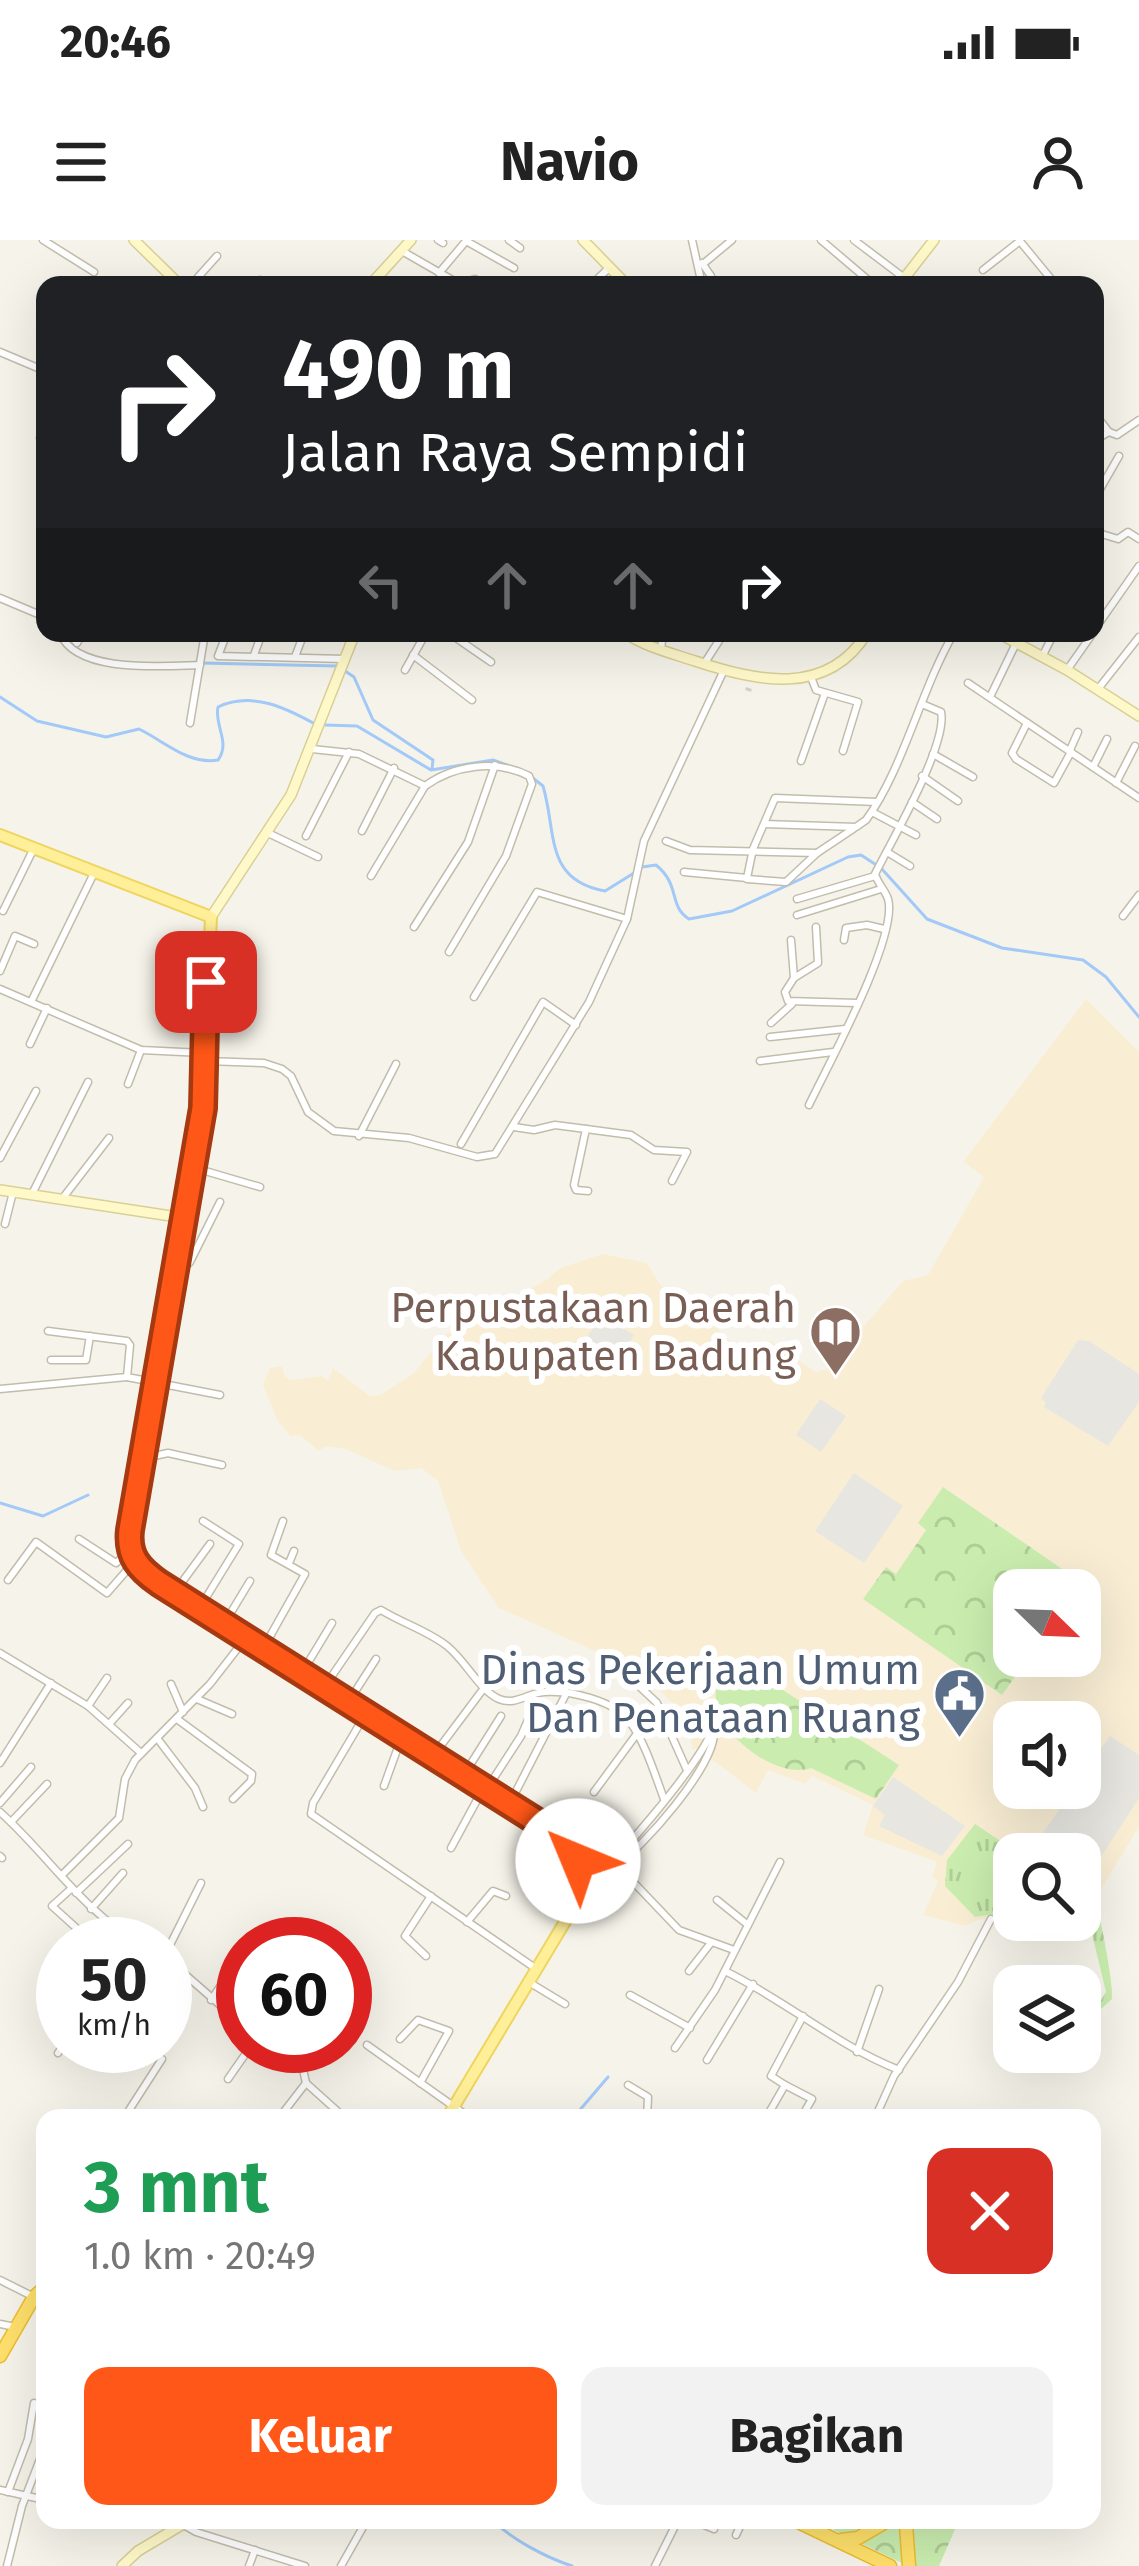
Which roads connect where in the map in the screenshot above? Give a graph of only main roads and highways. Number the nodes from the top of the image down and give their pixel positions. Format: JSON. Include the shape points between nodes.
{"nodes":[{"id":1,"x":0,"y":835,"type":"edge"},
{"id":2,"x":452,"y":2109,"type":"edge"},
{"id":3,"x":36,"y":2296,"type":"edge"},
{"id":4,"x":0,"y":2356,"type":"edge"},
{"id":5,"x":812,"y":2529,"type":"edge"},
{"id":6,"x":874,"y":2529,"type":"edge"},
{"id":7,"x":906,"y":2529,"type":"edge"},
{"id":8,"x":834,"y":2540,"type":"junction"},
{"id":9,"x":890,"y":2566,"type":"edge"},
{"id":10,"x":909,"y":2566,"type":"edge"}],
"edges":[{"from":1,"to":2,"type":"main road","via":[[211,917],[207,1057],[132,1557],[174,1593],[576,1850],[579,1894]]},
{"from":3,"to":4,"type":"highway"},
{"from":5,"to":8,"type":"highway"},
{"from":6,"to":8,"type":"highway"},
{"from":7,"to":10,"type":"highway"},
{"from":8,"to":9,"type":"highway"}]}
